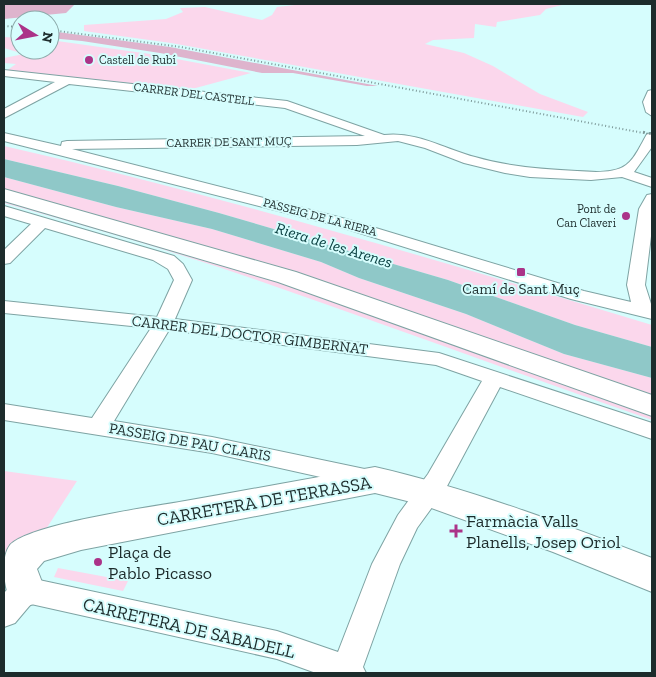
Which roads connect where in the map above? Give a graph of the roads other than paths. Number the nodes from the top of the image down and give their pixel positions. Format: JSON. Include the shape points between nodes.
{"nodes":[{"id":1,"x":4,"y":73,"type":"edge"},
{"id":2,"x":67,"y":80,"type":"junction"},
{"id":3,"x":652,"y":93,"type":"edge"},
{"id":4,"x":4,"y":101,"type":"edge"},
{"id":5,"x":24,"y":103,"type":"junction"},
{"id":6,"x":652,"y":112,"type":"edge"},
{"id":7,"x":4,"y":114,"type":"edge"},
{"id":8,"x":380,"y":137,"type":"junction"},
{"id":9,"x":652,"y":137,"type":"edge"},
{"id":10,"x":4,"y":138,"type":"edge"},
{"id":11,"x":75,"y":149,"type":"junction"},
{"id":12,"x":623,"y":173,"type":"junction"},
{"id":13,"x":652,"y":183,"type":"edge"},
{"id":14,"x":652,"y":198,"type":"edge"},
{"id":15,"x":4,"y":199,"type":"edge"},
{"id":16,"x":42,"y":222,"type":"junction"},
{"id":17,"x":4,"y":259,"type":"edge"},
{"id":18,"x":636,"y":285,"type":"junction"},
{"id":19,"x":615,"y":305,"type":"junction"},
{"id":20,"x":4,"y":307,"type":"edge"},
{"id":21,"x":643,"y":311,"type":"edge"},
{"id":22,"x":163,"y":324,"type":"junction"},
{"id":23,"x":494,"y":378,"type":"junction"},
{"id":24,"x":652,"y":406,"type":"edge"},
{"id":25,"x":4,"y":412,"type":"edge"},
{"id":26,"x":99,"y":426,"type":"junction"},
{"id":27,"x":652,"y":430,"type":"edge"},
{"id":28,"x":375,"y":480,"type":"junction"},
{"id":29,"x":428,"y":494,"type":"junction"},
{"id":30,"x":652,"y":575,"type":"edge"},
{"id":31,"x":11,"y":597,"type":"edge"},
{"id":32,"x":348,"y":672,"type":"edge"}],
"edges":[{"from":1,"to":2,"type":"street","name":"CARRER DEL CASTELL"},
{"from":2,"to":5,"type":"street"},
{"from":2,"to":8,"type":"street","name":"CARRER DEL CASTELL","via":[[287,105]]},
{"from":3,"to":6,"type":"street","via":[[648,102]]},
{"from":4,"to":5,"type":"street"},
{"from":5,"to":7,"type":"street"},
{"from":8,"to":11,"type":"street","name":"CARRER DE SANT MUÇ","via":[[356,141]]},
{"from":8,"to":12,"type":"street","via":[[410,139],[468,160],[530,173],[591,176]]},
{"from":9,"to":12,"type":"street","via":[[633,167]]},
{"from":10,"to":11,"type":"street","name":"PASSEIG DE LA RIERA"},
{"from":11,"to":19,"type":"street","name":"PASSEIG DE LA RIERA","via":[[340,222]]},
{"from":12,"to":13,"type":"street"},
{"from":14,"to":18,"type":"street","via":[[647,209]]},
{"from":15,"to":16,"type":"street"},
{"from":15,"to":24,"type":"main road","via":[[287,277]]},
{"from":16,"to":17,"type":"street"},
{"from":16,"to":22,"type":"street","via":[[170,260],[183,280]]},
{"from":18,"to":19,"type":"street","via":[[628,297]]},
{"from":18,"to":21,"type":"street"},
{"from":19,"to":21,"type":"street","name":"PASSEIG DE LA RIERA"},
{"from":20,"to":22,"type":"street","name":"CARRER DEL DOCTOR GIMBERNAT"},
{"from":22,"to":23,"type":"street","name":"CARRER DEL DOCTOR GIMBERNAT","via":[[439,359]]},
{"from":22,"to":26,"type":"street"},
{"from":23,"to":27,"type":"street"},
{"from":23,"to":29,"type":"street"},
{"from":25,"to":26,"type":"street","name":"PASSEIG DE PAU CLARIS"},
{"from":26,"to":28,"type":"street","name":"PASSEIG DE PAU CLARIS","via":[[250,452]]},
{"from":28,"to":29,"type":"main road","name":"CARRETERA DE TERRASSA"},
{"from":28,"to":31,"type":"main road","name":"CARRETERA DE TERRASSA","via":[[81,535],[32,549],[22,557]]},
{"from":29,"to":30,"type":"main road","name":"CARRETERA DE TERRASSA","via":[[566,541]]},
{"from":29,"to":32,"type":"street","via":[[407,522],[386,564]]},
{"from":31,"to":32,"type":"street","name":"CARRETERA DE SABADELL","via":[[277,646]]}]}
